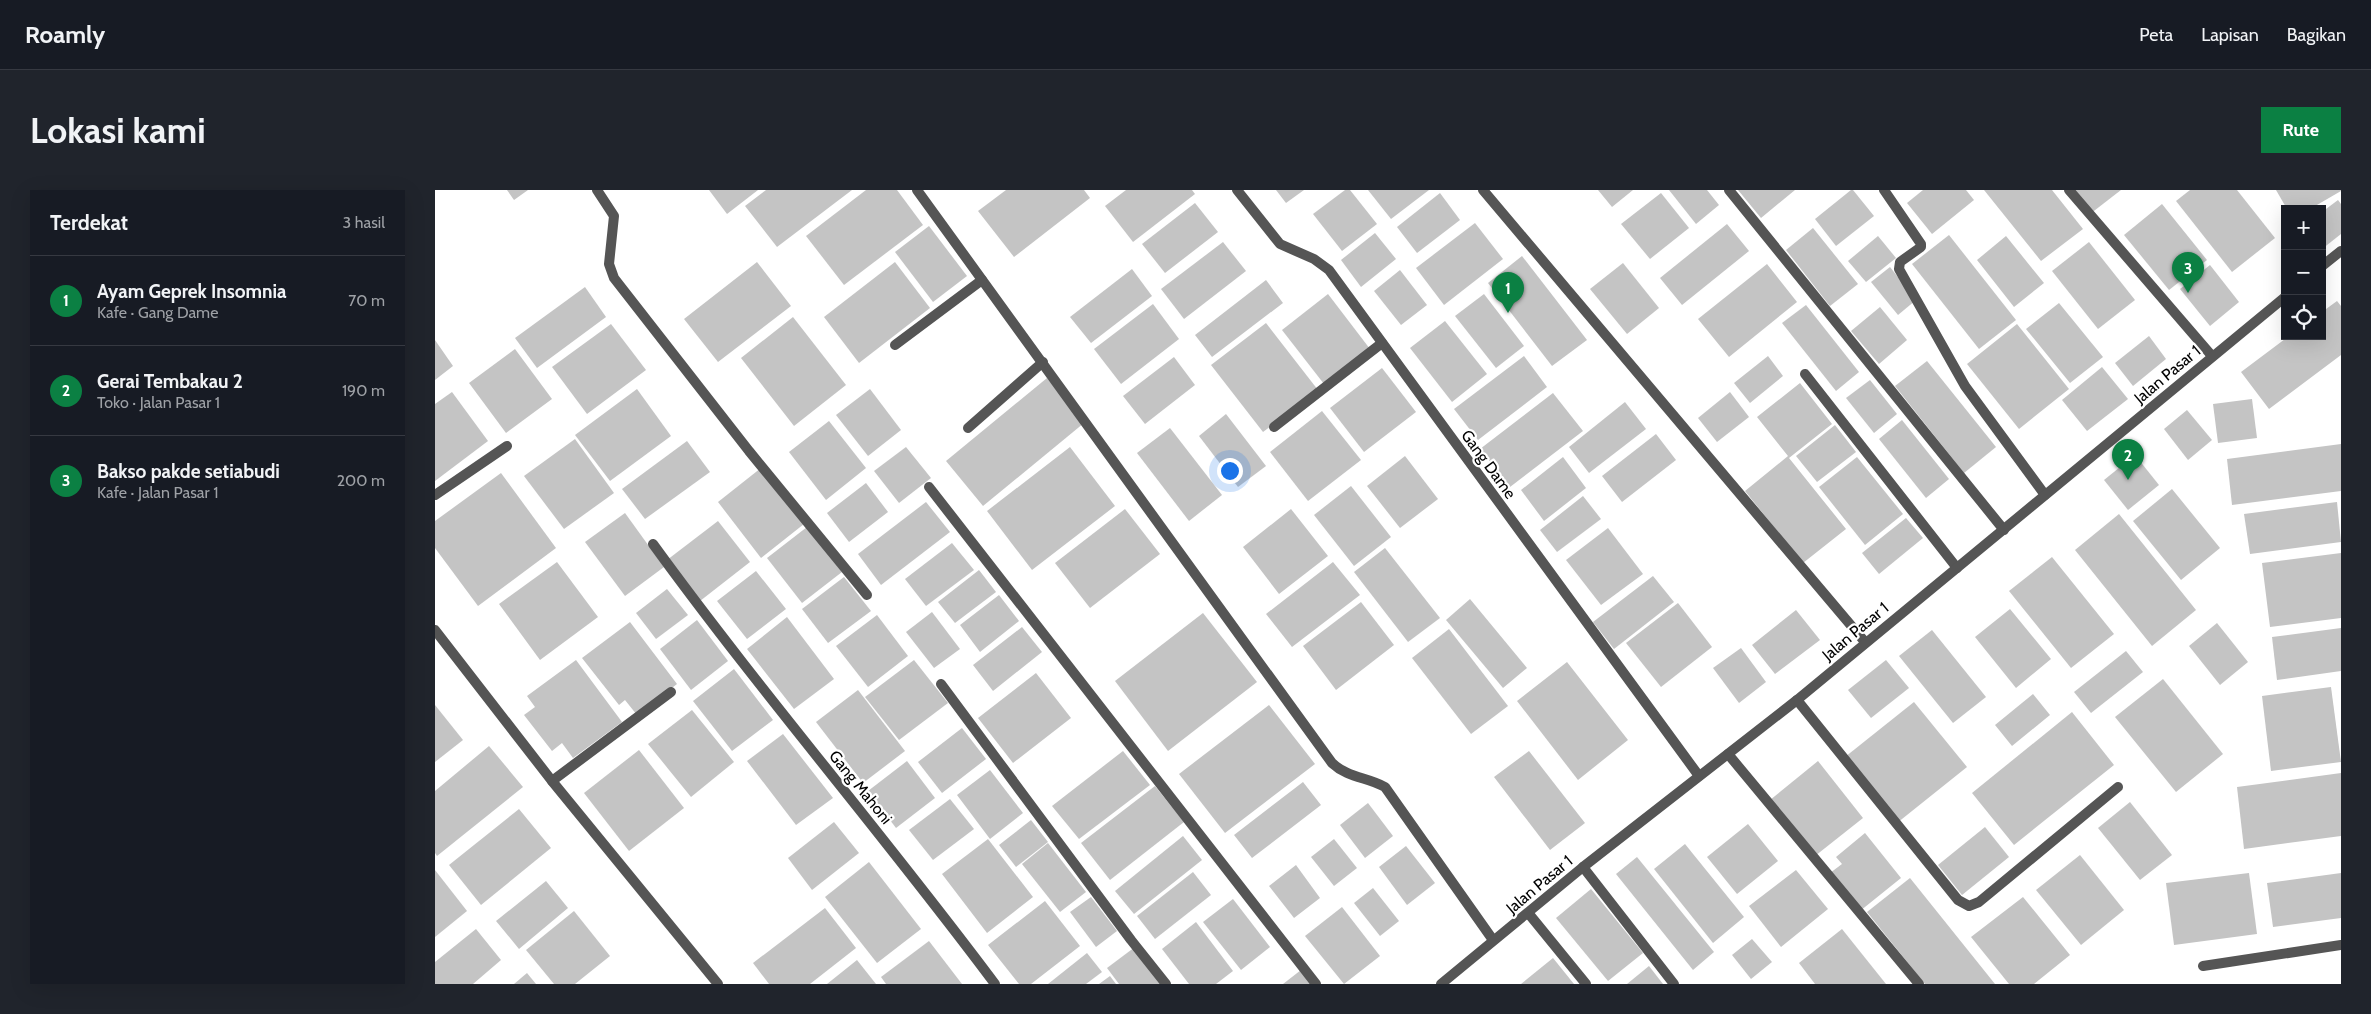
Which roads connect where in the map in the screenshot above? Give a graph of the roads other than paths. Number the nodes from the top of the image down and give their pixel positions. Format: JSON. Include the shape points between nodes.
{"nodes":[{"id":1,"x":597,"y":190,"type":"edge"},
{"id":2,"x":917,"y":190,"type":"edge"},
{"id":3,"x":1237,"y":190,"type":"edge"},
{"id":4,"x":1483,"y":190,"type":"edge"},
{"id":5,"x":1729,"y":190,"type":"edge"},
{"id":6,"x":1884,"y":190,"type":"edge"},
{"id":7,"x":2069,"y":190,"type":"edge"},
{"id":8,"x":2341,"y":251,"type":"edge"},
{"id":9,"x":2326,"y":263,"type":"edge"},
{"id":10,"x":982,"y":280,"type":"junction"},
{"id":11,"x":2281,"y":300,"type":"edge"},
{"id":12,"x":1382,"y":343,"type":"junction"},
{"id":13,"x":895,"y":345,"type":"dead end"},
{"id":14,"x":2212,"y":356,"type":"junction"},
{"id":15,"x":1043,"y":362,"type":"junction"},
{"id":16,"x":1805,"y":374,"type":"dead end"},
{"id":17,"x":1274,"y":427,"type":"dead end"},
{"id":18,"x":968,"y":428,"type":"dead end"},
{"id":19,"x":507,"y":446,"type":"dead end"},
{"id":20,"x":929,"y":486,"type":"dead end"},
{"id":21,"x":435,"y":495,"type":"edge"},
{"id":22,"x":2045,"y":495,"type":"junction"},
{"id":23,"x":2004,"y":530,"type":"junction"},
{"id":24,"x":653,"y":544,"type":"dead end"},
{"id":25,"x":1957,"y":568,"type":"junction"},
{"id":26,"x":867,"y":595,"type":"dead end"},
{"id":27,"x":435,"y":630,"type":"edge"},
{"id":28,"x":1865,"y":642,"type":"junction"},
{"id":29,"x":941,"y":684,"type":"dead end"},
{"id":30,"x":671,"y":692,"type":"dead end"},
{"id":31,"x":1797,"y":700,"type":"junction"},
{"id":32,"x":1728,"y":754,"type":"junction"},
{"id":33,"x":1699,"y":776,"type":"junction"},
{"id":34,"x":552,"y":781,"type":"junction"},
{"id":35,"x":2118,"y":787,"type":"dead end"},
{"id":36,"x":1583,"y":867,"type":"junction"},
{"id":37,"x":1529,"y":914,"type":"junction"},
{"id":38,"x":1493,"y":940,"type":"junction"},
{"id":39,"x":2341,"y":945,"type":"edge"},
{"id":40,"x":2203,"y":966,"type":"dead end"},
{"id":41,"x":718,"y":984,"type":"edge"},
{"id":42,"x":995,"y":984,"type":"edge"},
{"id":43,"x":1166,"y":984,"type":"edge"},
{"id":44,"x":1316,"y":984,"type":"edge"},
{"id":45,"x":1441,"y":984,"type":"edge"},
{"id":46,"x":1586,"y":984,"type":"edge"},
{"id":47,"x":1674,"y":984,"type":"edge"},
{"id":48,"x":1919,"y":984,"type":"edge"}],
"edges":[{"from":1,"to":26,"type":"street","via":[[614,216],[609,264],[614,278]]},
{"from":2,"to":10,"type":"street"},
{"from":3,"to":12,"type":"street","name":"Gang Dame","via":[[1280,244],[1314,259],[1329,270]]},
{"from":4,"to":28,"type":"street"},
{"from":5,"to":23,"type":"street"},
{"from":6,"to":22,"type":"street","via":[[1921,244],[1900,262],[1899,269],[1965,386]]},
{"from":7,"to":14,"type":"street"},
{"from":8,"to":9,"type":"street"},
{"from":10,"to":13,"type":"street"},
{"from":10,"to":15,"type":"street"},
{"from":11,"to":14,"type":"street","name":"Jalan Pasar 1"},
{"from":12,"to":17,"type":"street"},
{"from":12,"to":33,"type":"street","name":"Gang Dame"},
{"from":14,"to":22,"type":"street","name":"Jalan Pasar 1"},
{"from":15,"to":18,"type":"street"},
{"from":15,"to":38,"type":"street","via":[[1332,763],[1342,772],[1385,787]]},
{"from":16,"to":25,"type":"street"},
{"from":19,"to":21,"type":"street"},
{"from":20,"to":44,"type":"street"},
{"from":22,"to":23,"type":"street","name":"Jalan Pasar 1"},
{"from":23,"to":25,"type":"street","name":"Jalan Pasar 1"},
{"from":24,"to":42,"type":"street","name":"Gang Mahoni","via":[[701,610],[932,899]]},
{"from":25,"to":28,"type":"street","name":"Jalan Pasar 1"},
{"from":27,"to":34,"type":"street"},
{"from":28,"to":31,"type":"street","name":"Jalan Pasar 1"},
{"from":29,"to":43,"type":"street"},
{"from":30,"to":34,"type":"street"},
{"from":31,"to":32,"type":"street","name":"Jalan Pasar 1"},
{"from":31,"to":35,"type":"street","via":[[1957,900],[1969,906],[1979,902]]},
{"from":32,"to":33,"type":"street","name":"Jalan Pasar 1"},
{"from":32,"to":48,"type":"street"},
{"from":33,"to":36,"type":"street","name":"Jalan Pasar 1"},
{"from":34,"to":41,"type":"street"},
{"from":36,"to":37,"type":"street","name":"Jalan Pasar 1"},
{"from":36,"to":47,"type":"street"},
{"from":37,"to":38,"type":"street","name":"Jalan Pasar 1"},
{"from":37,"to":46,"type":"street"},
{"from":38,"to":45,"type":"street","name":"Jalan Pasar 1"},
{"from":39,"to":40,"type":"street"}]}
